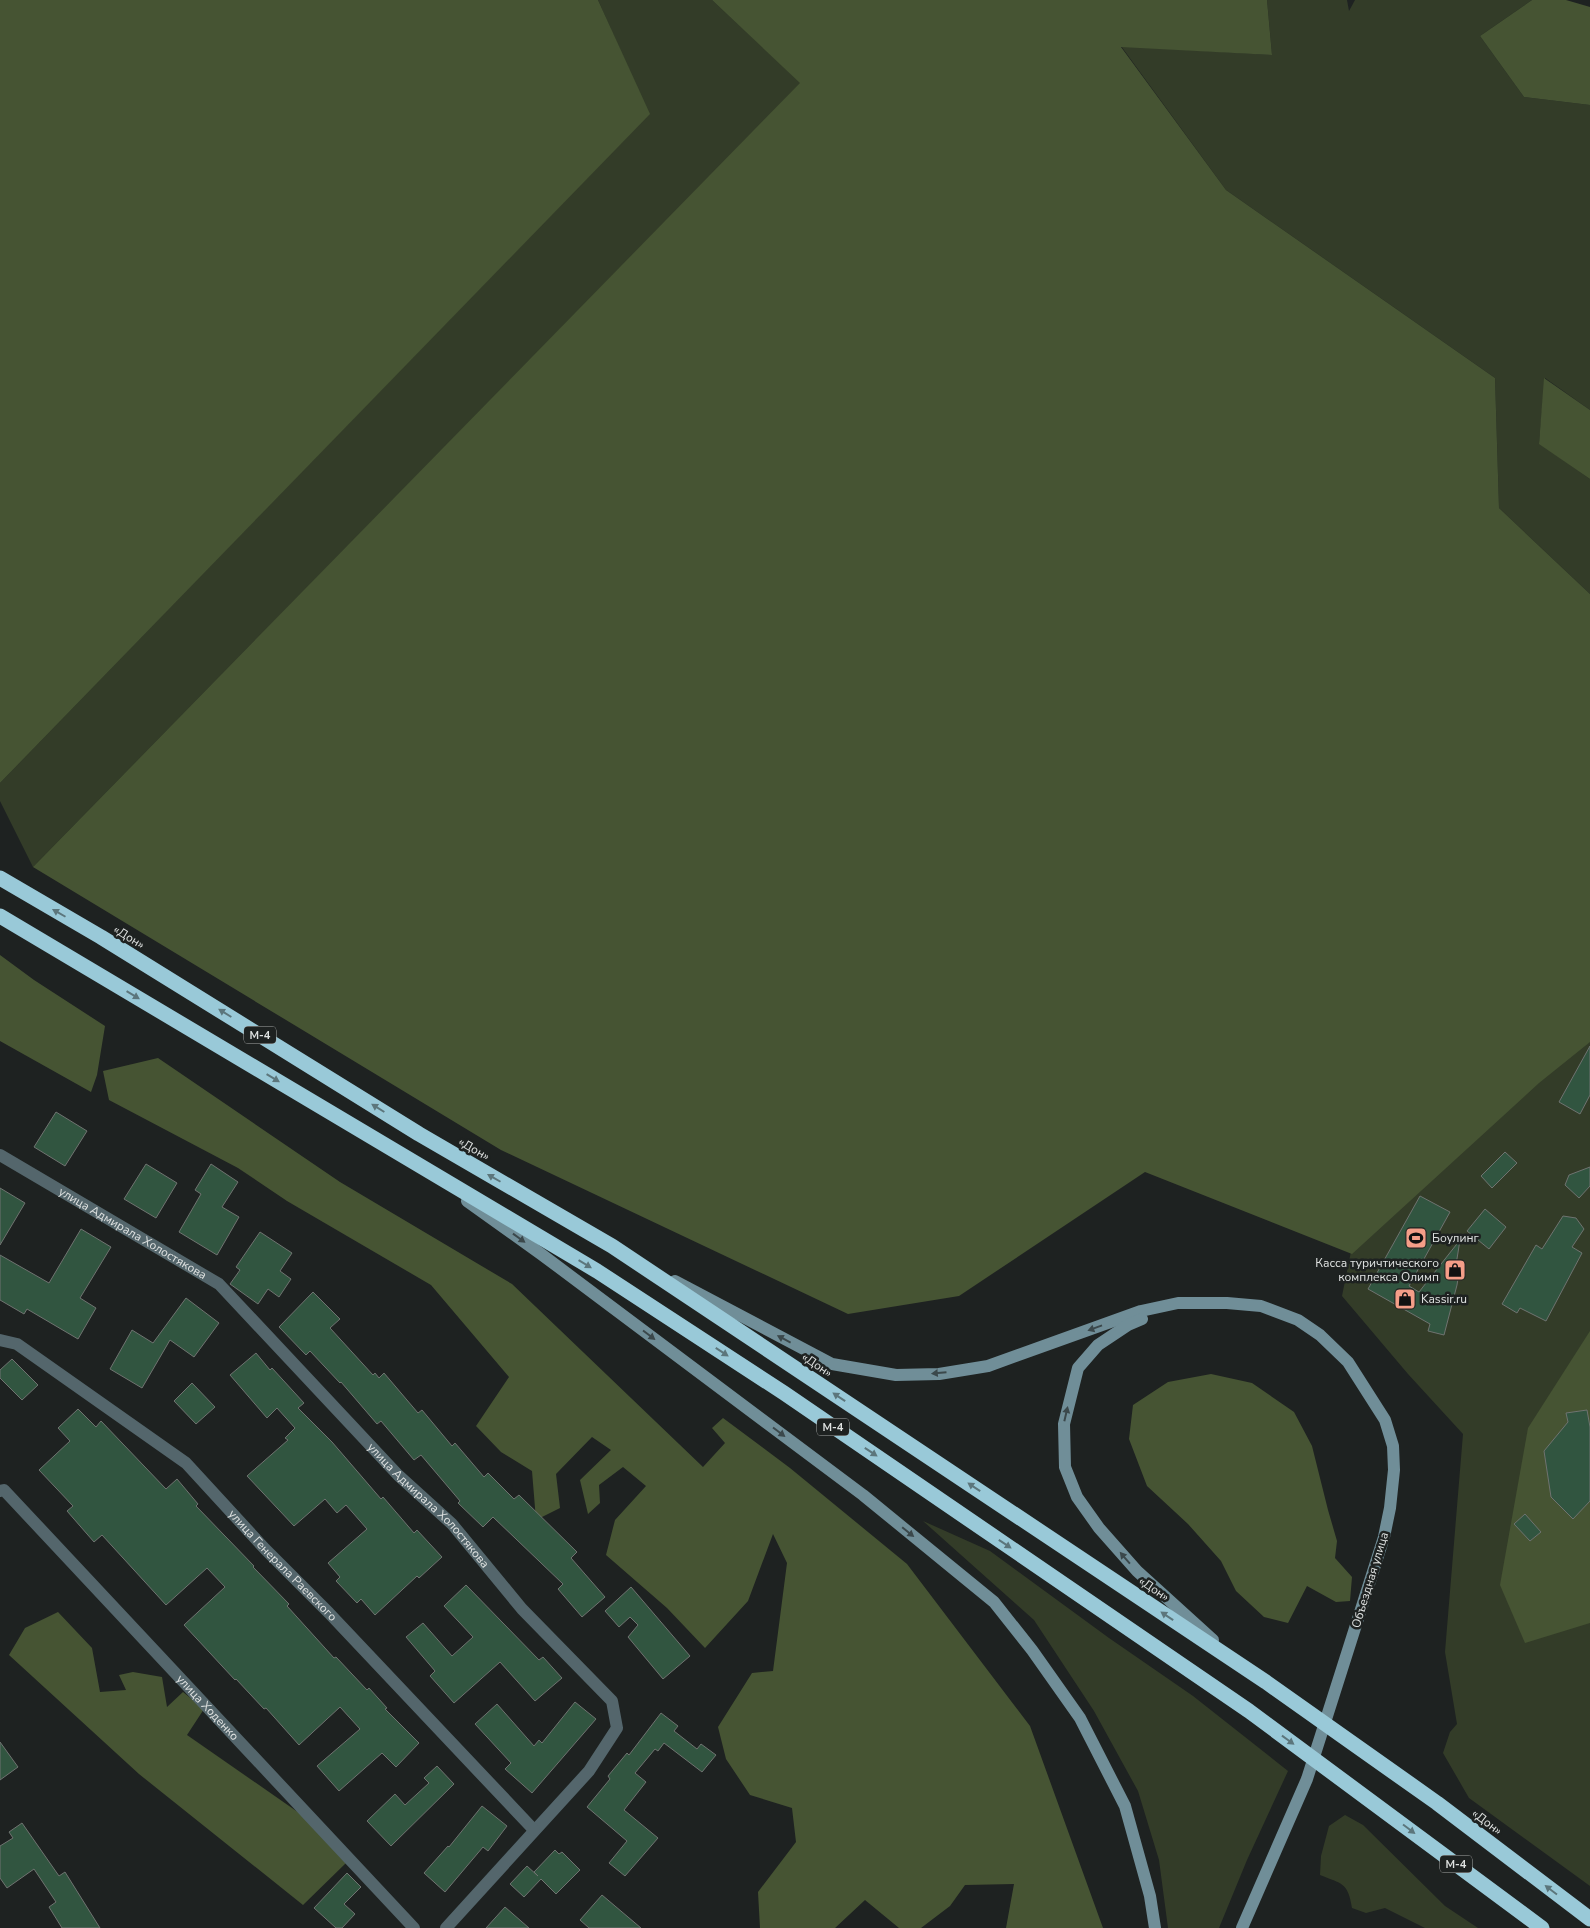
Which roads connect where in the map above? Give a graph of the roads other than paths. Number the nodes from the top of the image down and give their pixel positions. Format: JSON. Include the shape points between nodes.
{"nodes":[{"id":1,"x":0,"y":878,"type":"edge"},
{"id":2,"x":0,"y":916,"type":"edge"},
{"id":3,"x":0,"y":1155,"type":"edge"},
{"id":4,"x":408,"y":1159,"type":"junction"},
{"id":5,"x":612,"y":1246,"type":"junction"},
{"id":6,"x":1227,"y":1303,"type":"junction"},
{"id":7,"x":0,"y":1340,"type":"edge"},
{"id":8,"x":0,"y":1491,"type":"edge"},
{"id":9,"x":1237,"y":1663,"type":"junction"},
{"id":10,"x":534,"y":1830,"type":"junction"},
{"id":11,"x":1590,"y":1919,"type":"edge"},
{"id":12,"x":414,"y":1928,"type":"edge"},
{"id":13,"x":446,"y":1928,"type":"edge"},
{"id":14,"x":1155,"y":1928,"type":"edge"},
{"id":15,"x":1242,"y":1928,"type":"edge"},
{"id":16,"x":1542,"y":1928,"type":"edge"}],
"edges":[{"from":5,"to":1,"type":"highway","name":"«Дон»","number":"М-4","one_way":true,"via":[[419,1134]]},
{"from":2,"to":4,"type":"highway","number":"М-4","one_way":true},
{"from":3,"to":10,"type":"street","name":"улица Адмирала Холостякова","via":[[219,1284],[398,1475],[452,1524],[522,1609],[612,1701],[617,1728],[589,1771]]},
{"from":4,"to":14,"type":"main road","one_way":true,"via":[[541,1254],[862,1495],[994,1602],[1080,1718],[1125,1806],[1150,1896]]},
{"from":4,"to":16,"type":"highway","number":"М-4","one_way":true,"via":[[598,1271],[776,1388],[1249,1711]]},
{"from":6,"to":5,"type":"main road","one_way":true,"via":[[1178,1303],[1141,1311],[988,1366],[939,1374],[896,1375],[832,1364]]},
{"from":9,"to":5,"type":"highway","name":"«Дон»","number":"М-4","one_way":true},
{"from":9,"to":6,"type":"main road","one_way":true,"via":[[1137,1571],[1099,1528],[1077,1497],[1065,1466],[1064,1424],[1070,1395],[1078,1368],[1098,1345],[1128,1325],[1156,1312]]},
{"from":6,"to":15,"type":"main road","name":"Объездная улица","via":[[1261,1306],[1298,1320],[1320,1335],[1348,1362],[1385,1420],[1393,1446],[1394,1470],[1384,1537],[1307,1779]]},
{"from":7,"to":10,"type":"street","name":"улица Генерала Раевского","via":[[17,1344],[186,1463]]},
{"from":8,"to":12,"type":"street","name":"улица Ходенко","via":[[4,1490],[87,1577]]},
{"from":11,"to":9,"type":"highway","name":"«Дон»","number":"М-4","one_way":true,"via":[[1384,1764]]},
{"from":10,"to":13,"type":"street","name":"улица Адмирала Холостякова"}]}
